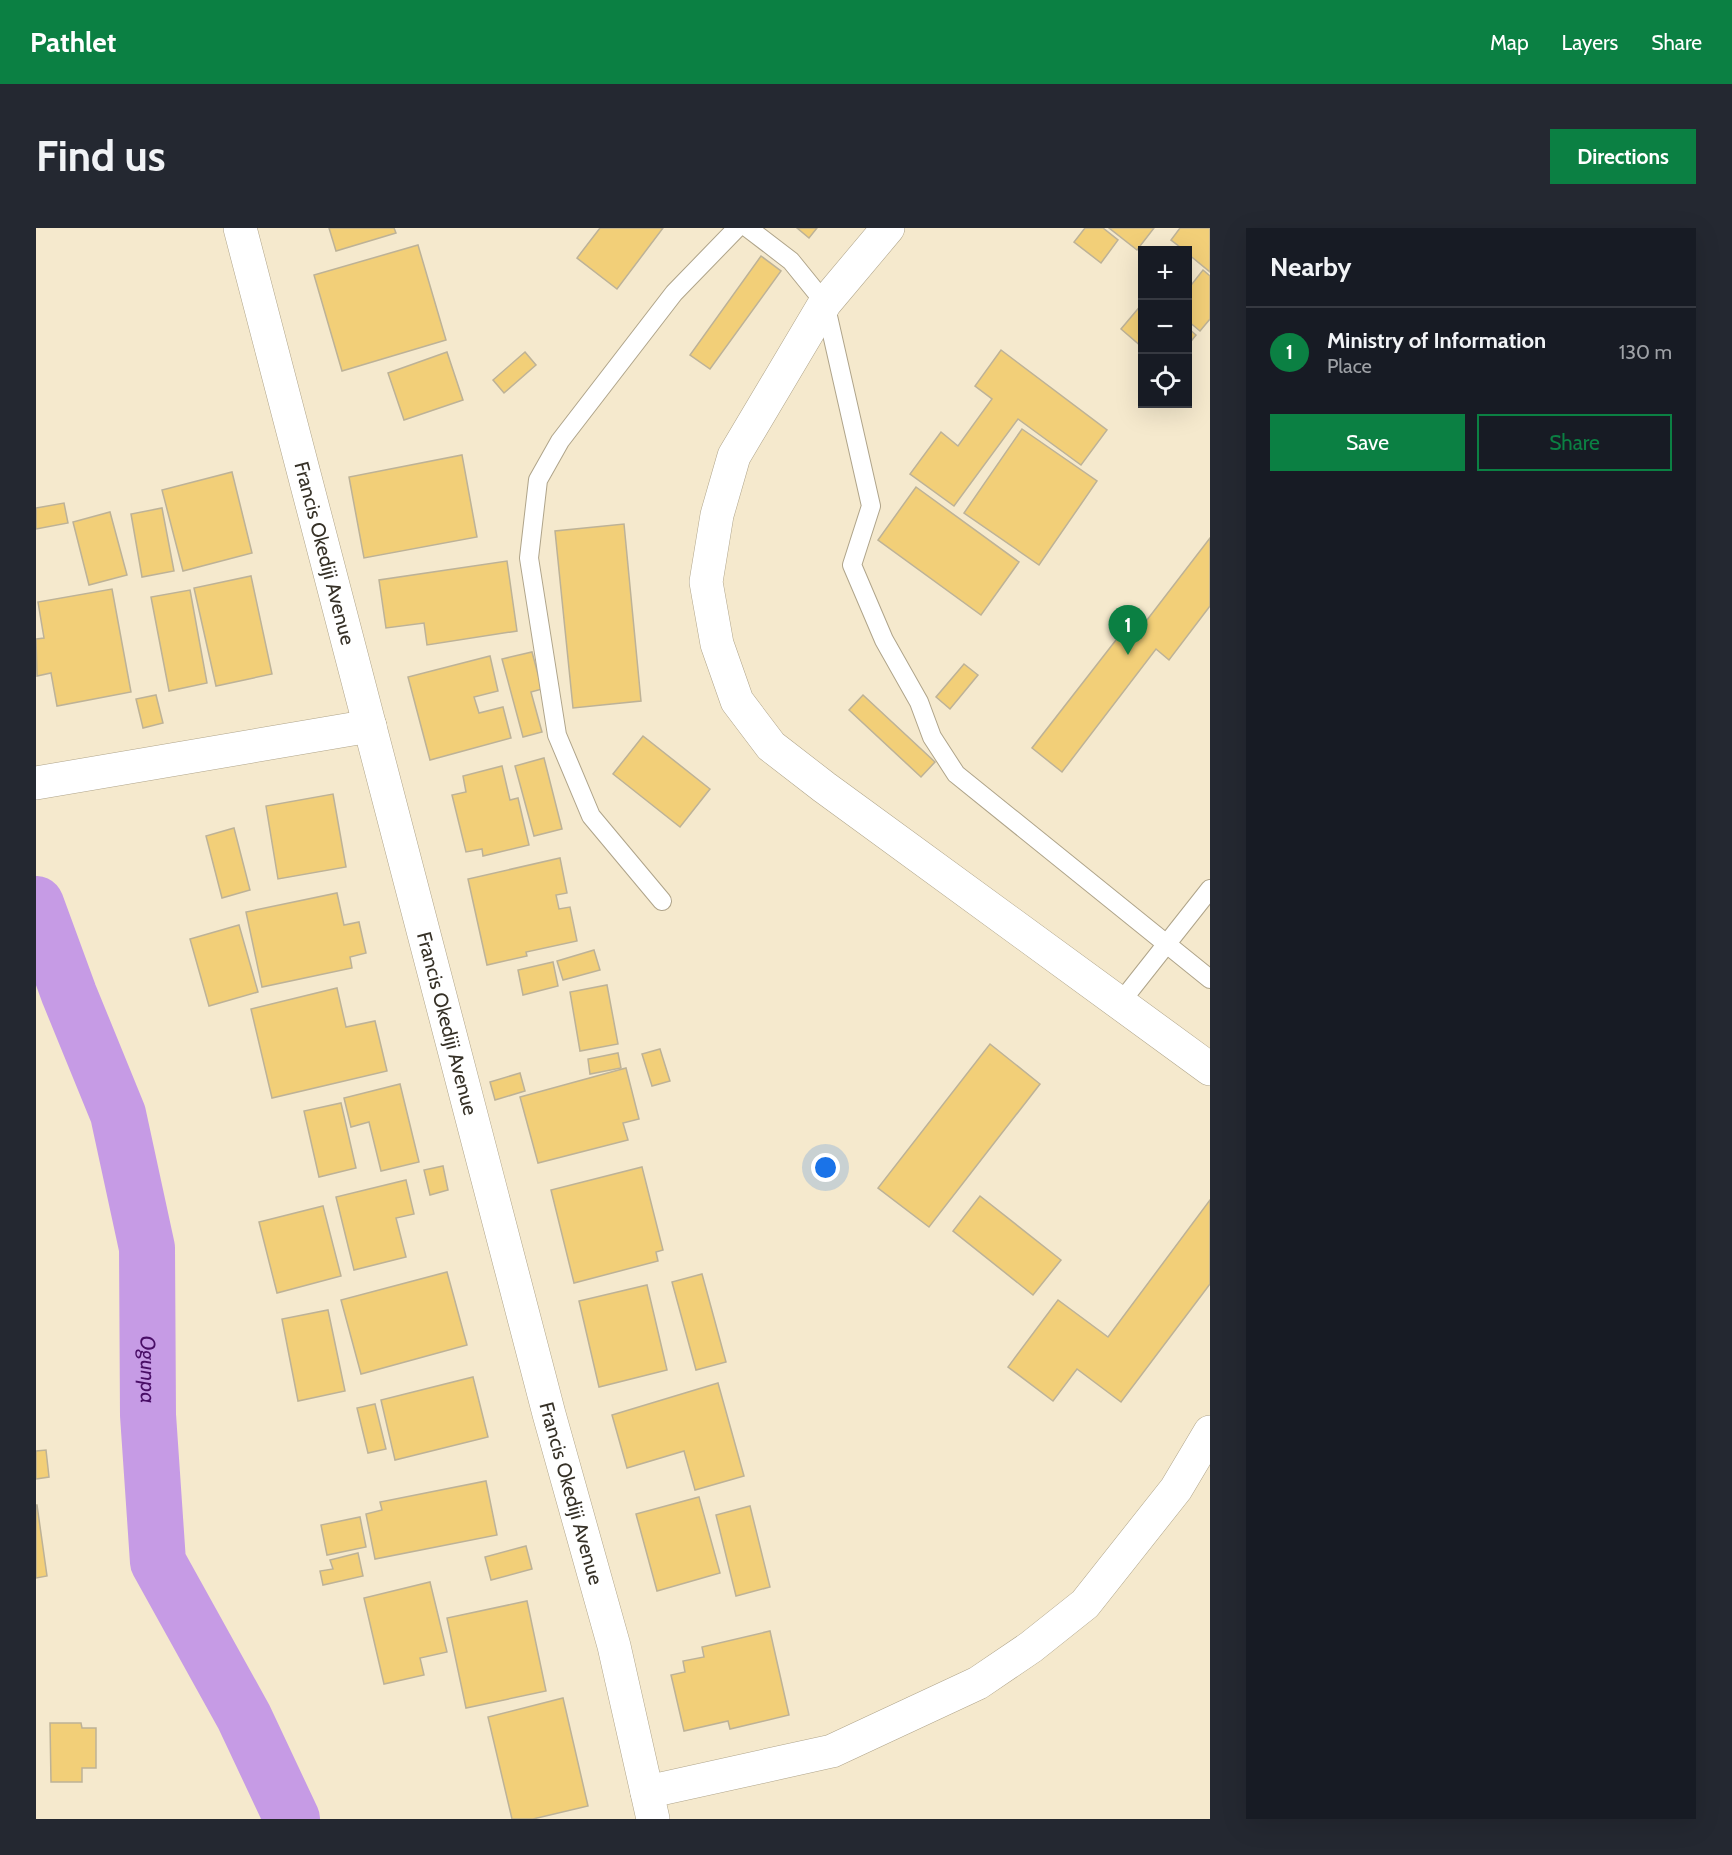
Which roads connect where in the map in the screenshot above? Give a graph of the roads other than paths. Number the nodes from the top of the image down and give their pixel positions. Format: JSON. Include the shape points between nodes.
{"nodes":[{"id":1,"x":240,"y":228,"type":"edge"},
{"id":2,"x":738,"y":228,"type":"edge"},
{"id":3,"x":748,"y":228,"type":"edge"},
{"id":4,"x":888,"y":228,"type":"edge"},
{"id":5,"x":825,"y":303,"type":"junction"},
{"id":6,"x":370,"y":726,"type":"junction"},
{"id":7,"x":36,"y":783,"type":"edge"},
{"id":8,"x":1210,"y":889,"type":"edge"},
{"id":9,"x":662,"y":901,"type":"dead end"},
{"id":10,"x":1167,"y":944,"type":"junction"},
{"id":11,"x":1210,"y":979,"type":"edge"},
{"id":12,"x":1120,"y":1003,"type":"junction"},
{"id":13,"x":1210,"y":1069,"type":"edge"},
{"id":14,"x":1210,"y":1432,"type":"edge"},
{"id":15,"x":650,"y":1806,"type":"edge"}],
"edges":[{"from":1,"to":6,"type":"street","name":"Francis Okediji Avenue"},
{"from":2,"to":9,"type":"lane","via":[[674,292],[560,441],[538,480],[529,558],[557,735],[591,816]]},
{"from":3,"to":5,"type":"lane","via":[[791,261]]},
{"from":4,"to":5,"type":"street"},
{"from":5,"to":10,"type":"lane","via":[[871,506],[852,565],[932,737],[956,774]]},
{"from":5,"to":12,"type":"street","via":[[734,456],[717,515],[706,582],[717,644],[737,701],[771,746]]},
{"from":6,"to":7,"type":"street"},
{"from":6,"to":15,"type":"street","name":"Francis Okediji Avenue","via":[[549,1414],[614,1646]]},
{"from":8,"to":10,"type":"lane"},
{"from":10,"to":11,"type":"lane"},
{"from":10,"to":12,"type":"lane"},
{"from":12,"to":13,"type":"street"},
{"from":14,"to":15,"type":"street","via":[[1176,1489],[1085,1604],[978,1683],[832,1751]]}]}
